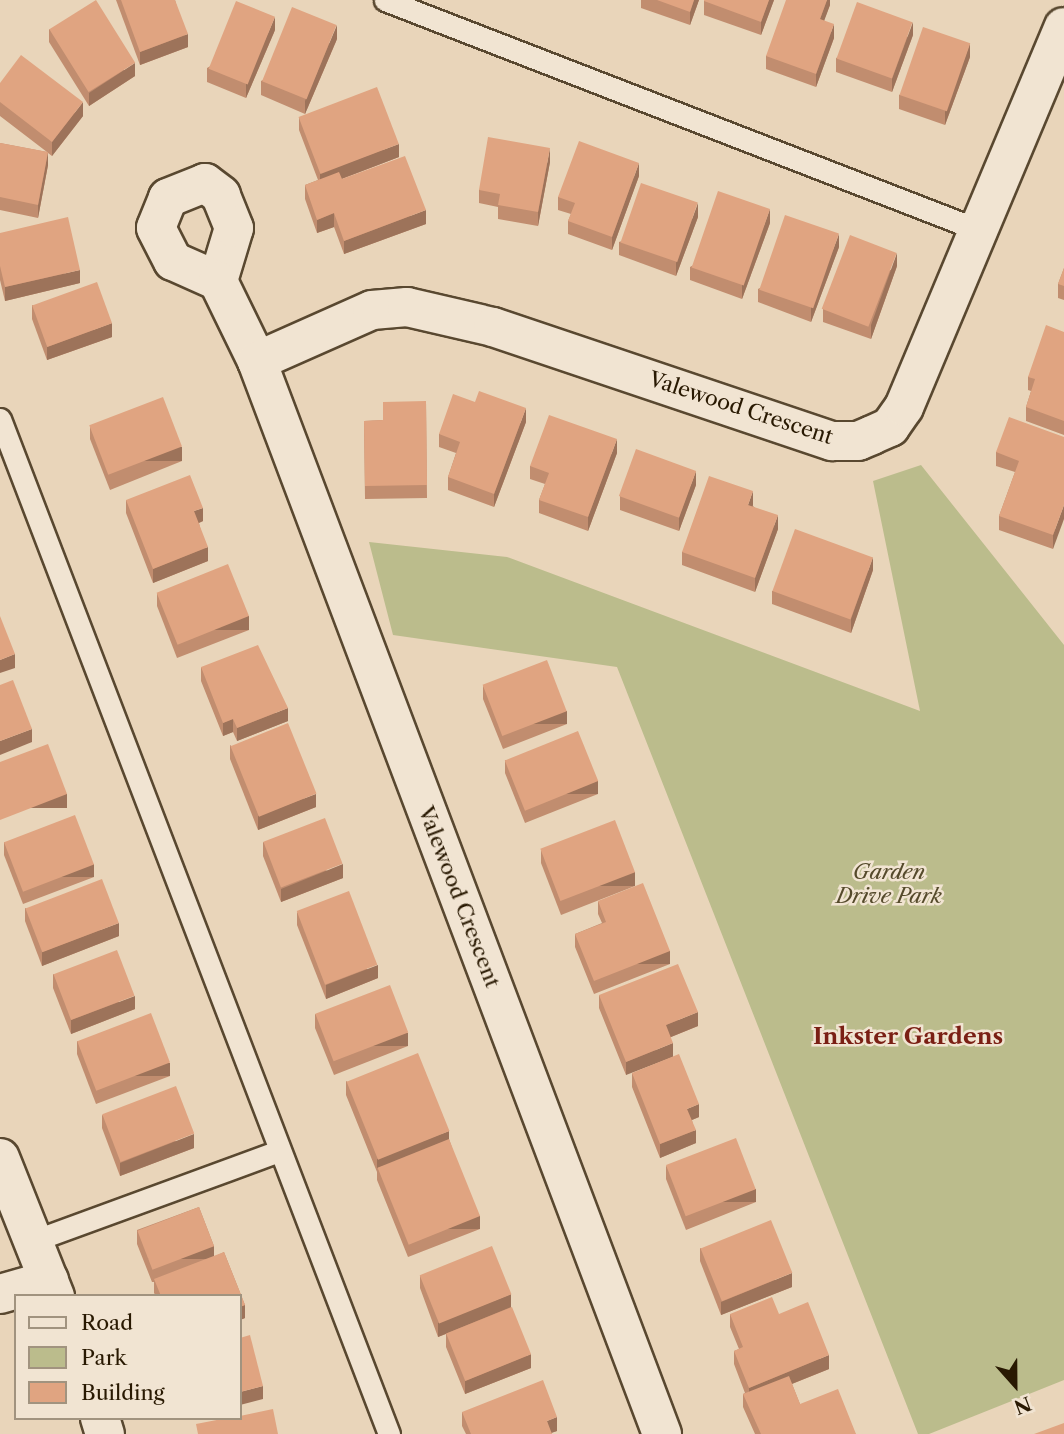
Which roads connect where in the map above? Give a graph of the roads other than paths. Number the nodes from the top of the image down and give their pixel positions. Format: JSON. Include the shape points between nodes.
{"nodes":[{"id":1,"x":385,"y":0,"type":"edge"},
{"id":2,"x":1064,"y":27,"type":"edge"},
{"id":3,"x":979,"y":230,"type":"junction"},
{"id":4,"x":218,"y":281,"type":"dead end"},
{"id":5,"x":257,"y":361,"type":"junction"},
{"id":6,"x":0,"y":419,"type":"edge"},
{"id":7,"x":279,"y":1151,"type":"junction"},
{"id":8,"x":0,"y":1158,"type":"edge"},
{"id":9,"x":33,"y":1241,"type":"junction"},
{"id":10,"x":52,"y":1288,"type":"edge"},
{"id":11,"x":0,"y":1294,"type":"edge"},
{"id":12,"x":389,"y":1434,"type":"edge"},
{"id":13,"x":662,"y":1434,"type":"edge"}],
"edges":[{"from":1,"to":3,"type":"lane"},
{"from":2,"to":3,"type":"street","name":"Valewood Crescent"},
{"from":3,"to":5,"type":"street","name":"Valewood Crescent","via":[[904,407],[890,427],[858,441],[832,441],[494,327],[407,307],[372,310]]},
{"from":4,"to":5,"type":"street","name":"Valewood Crescent"},
{"from":5,"to":13,"type":"street","name":"Valewood Crescent"},
{"from":6,"to":7,"type":"lane"},
{"from":7,"to":9,"type":"lane"},
{"from":7,"to":12,"type":"lane"},
{"from":8,"to":9,"type":"street"},
{"from":9,"to":10,"type":"street"},
{"from":10,"to":11,"type":"street"}]}
